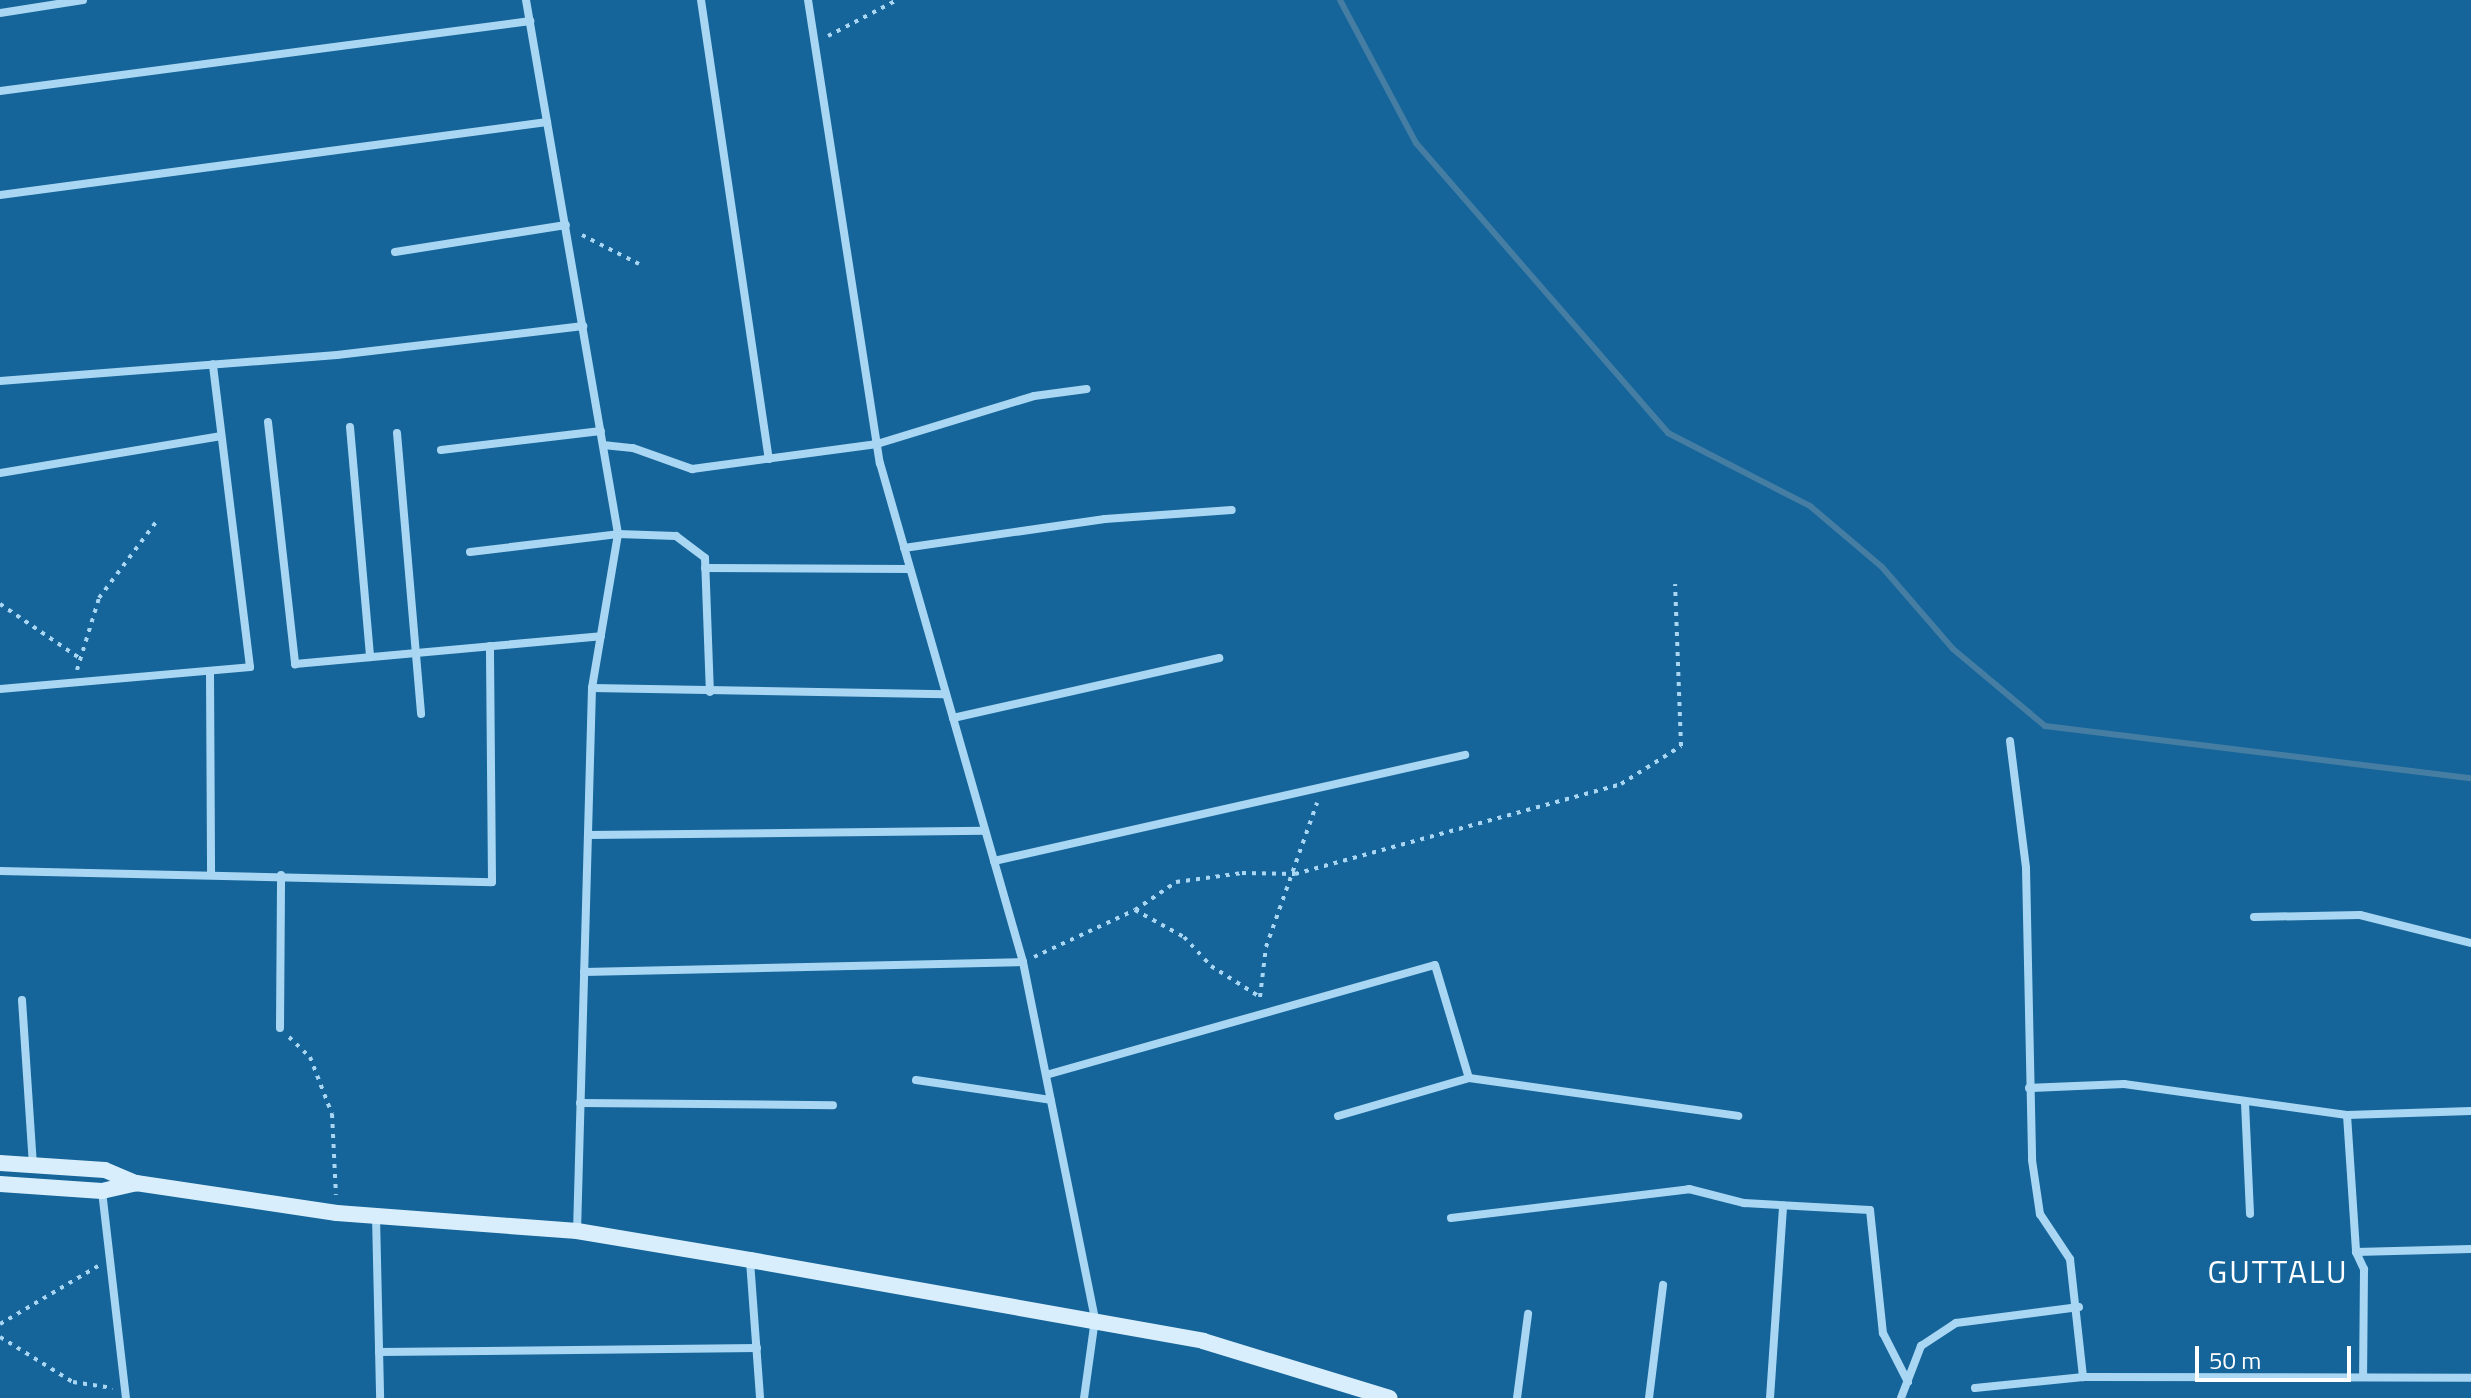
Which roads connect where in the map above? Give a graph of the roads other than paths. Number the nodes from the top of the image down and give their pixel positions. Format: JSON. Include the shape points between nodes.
{"nodes":[{"id":1,"x":83,"y":0,"type":"edge"},
{"id":2,"x":526,"y":0,"type":"edge"},
{"id":3,"x":701,"y":0,"type":"edge"},
{"id":4,"x":808,"y":0,"type":"edge"},
{"id":5,"x":0,"y":13,"type":"edge"},
{"id":6,"x":530,"y":21,"type":"junction"},
{"id":7,"x":0,"y":91,"type":"edge"},
{"id":8,"x":547,"y":122,"type":"junction"},
{"id":9,"x":0,"y":195,"type":"edge"},
{"id":10,"x":566,"y":225,"type":"junction"},
{"id":11,"x":395,"y":252,"type":"dead end"},
{"id":12,"x":583,"y":326,"type":"junction"},
{"id":13,"x":213,"y":364,"type":"junction"},
{"id":14,"x":0,"y":381,"type":"edge"},
{"id":15,"x":1087,"y":389,"type":"dead end"},
{"id":16,"x":268,"y":422,"type":"dead end"},
{"id":17,"x":350,"y":427,"type":"dead end"},
{"id":18,"x":601,"y":431,"type":"junction"},
{"id":19,"x":397,"y":433,"type":"dead end"},
{"id":20,"x":220,"y":436,"type":"junction"},
{"id":21,"x":877,"y":444,"type":"junction"},
{"id":22,"x":603,"y":445,"type":"junction"},
{"id":23,"x":441,"y":450,"type":"dead end"},
{"id":24,"x":769,"y":459,"type":"junction"},
{"id":25,"x":0,"y":473,"type":"edge"},
{"id":26,"x":1232,"y":510,"type":"dead end"},
{"id":27,"x":618,"y":534,"type":"junction"},
{"id":28,"x":904,"y":548,"type":"junction"},
{"id":29,"x":470,"y":552,"type":"dead end"},
{"id":30,"x":705,"y":568,"type":"junction"},
{"id":31,"x":910,"y":569,"type":"junction"},
{"id":32,"x":601,"y":636,"type":"junction"},
{"id":33,"x":490,"y":646,"type":"junction"},
{"id":34,"x":415,"y":653,"type":"junction"},
{"id":35,"x":370,"y":657,"type":"junction"},
{"id":36,"x":1219,"y":658,"type":"dead end"},
{"id":37,"x":210,"y":671,"type":"junction"},
{"id":38,"x":592,"y":688,"type":"junction"},
{"id":39,"x":0,"y":689,"type":"edge"},
{"id":40,"x":710,"y":692,"type":"junction"},
{"id":41,"x":946,"y":694,"type":"junction"},
{"id":42,"x":421,"y":714,"type":"dead end"},
{"id":43,"x":953,"y":718,"type":"junction"},
{"id":44,"x":2010,"y":741,"type":"dead end"},
{"id":45,"x":1465,"y":755,"type":"dead end"},
{"id":46,"x":985,"y":831,"type":"junction"},
{"id":47,"x":588,"y":835,"type":"junction"},
{"id":48,"x":994,"y":861,"type":"junction"},
{"id":49,"x":0,"y":871,"type":"edge"},
{"id":50,"x":211,"y":873,"type":"junction"},
{"id":51,"x":281,"y":875,"type":"junction"},
{"id":52,"x":2254,"y":917,"type":"dead end"},
{"id":53,"x":2471,"y":943,"type":"edge"},
{"id":54,"x":1023,"y":962,"type":"junction"},
{"id":55,"x":584,"y":972,"type":"junction"},
{"id":56,"x":22,"y":1000,"type":"dead end"},
{"id":57,"x":280,"y":1028,"type":"road end"},
{"id":58,"x":1046,"y":1075,"type":"junction"},
{"id":59,"x":1469,"y":1078,"type":"junction"},
{"id":60,"x":916,"y":1080,"type":"dead end"},
{"id":61,"x":2029,"y":1088,"type":"junction"},
{"id":62,"x":1051,"y":1100,"type":"junction"},
{"id":63,"x":580,"y":1103,"type":"junction"},
{"id":64,"x":2245,"y":1103,"type":"junction"},
{"id":65,"x":833,"y":1105,"type":"dead end"},
{"id":66,"x":2471,"y":1111,"type":"edge"},
{"id":67,"x":2347,"y":1115,"type":"junction"},
{"id":68,"x":1338,"y":1116,"type":"dead end"},
{"id":69,"x":1738,"y":1116,"type":"dead end"},
{"id":70,"x":0,"y":1163,"type":"edge"},
{"id":71,"x":33,"y":1166,"type":"junction"},
{"id":72,"x":136,"y":1183,"type":"junction"},
{"id":73,"x":0,"y":1184,"type":"edge"},
{"id":74,"x":102,"y":1191,"type":"junction"},
{"id":75,"x":1783,"y":1205,"type":"junction"},
{"id":76,"x":2250,"y":1214,"type":"dead end"},
{"id":77,"x":376,"y":1216,"type":"junction"},
{"id":78,"x":1451,"y":1218,"type":"dead end"},
{"id":79,"x":577,"y":1231,"type":"junction"},
{"id":80,"x":2471,"y":1249,"type":"edge"},
{"id":81,"x":2356,"y":1252,"type":"junction"},
{"id":82,"x":750,"y":1260,"type":"junction"},
{"id":83,"x":1663,"y":1285,"type":"dead end"},
{"id":84,"x":2079,"y":1307,"type":"junction"},
{"id":85,"x":1528,"y":1314,"type":"dead end"},
{"id":86,"x":1095,"y":1319,"type":"junction"},
{"id":87,"x":757,"y":1348,"type":"junction"},
{"id":88,"x":379,"y":1352,"type":"junction"},
{"id":89,"x":2363,"y":1374,"type":"junction"},
{"id":90,"x":2083,"y":1377,"type":"junction"},
{"id":91,"x":2471,"y":1378,"type":"edge"},
{"id":92,"x":1908,"y":1382,"type":"junction"},
{"id":93,"x":1975,"y":1388,"type":"dead end"},
{"id":94,"x":125,"y":1394,"type":"edge"},
{"id":95,"x":1358,"y":1394,"type":"edge"},
{"id":96,"x":380,"y":1398,"type":"edge"},
{"id":97,"x":760,"y":1398,"type":"edge"},
{"id":98,"x":1084,"y":1398,"type":"edge"},
{"id":99,"x":1389,"y":1398,"type":"edge"},
{"id":100,"x":1517,"y":1398,"type":"edge"},
{"id":101,"x":1649,"y":1398,"type":"edge"},
{"id":102,"x":1770,"y":1398,"type":"edge"},
{"id":103,"x":1901,"y":1398,"type":"edge"}],
"edges":[{"from":1,"to":5,"type":"street"},
{"from":2,"to":6,"type":"street"},
{"from":3,"to":24,"type":"street"},
{"from":4,"to":21,"type":"street"},
{"from":6,"to":7,"type":"street"},
{"from":6,"to":8,"type":"street"},
{"from":8,"to":9,"type":"street"},
{"from":8,"to":10,"type":"street"},
{"from":10,"to":11,"type":"street"},
{"from":10,"to":12,"type":"street"},
{"from":12,"to":13,"type":"street"},
{"from":12,"to":18,"type":"street"},
{"from":13,"to":14,"type":"street"},
{"from":13,"to":20,"type":"street"},
{"from":15,"to":21,"type":"street","via":[[1034,396]]},
{"from":16,"to":35,"type":"street","via":[[295,664]]},
{"from":17,"to":35,"type":"street"},
{"from":18,"to":22,"type":"street"},
{"from":18,"to":23,"type":"street"},
{"from":19,"to":34,"type":"street"},
{"from":20,"to":25,"type":"street"},
{"from":20,"to":37,"type":"street","via":[[250,667]]},
{"from":21,"to":24,"type":"street"},
{"from":21,"to":28,"type":"street"},
{"from":22,"to":24,"type":"street","via":[[633,448],[692,469]]},
{"from":22,"to":27,"type":"street"},
{"from":26,"to":28,"type":"street","via":[[1105,519]]},
{"from":27,"to":29,"type":"street"},
{"from":27,"to":30,"type":"street","via":[[676,536],[705,558]]},
{"from":27,"to":32,"type":"street"},
{"from":28,"to":31,"type":"street"},
{"from":30,"to":31,"type":"street"},
{"from":30,"to":40,"type":"street"},
{"from":31,"to":41,"type":"street"},
{"from":32,"to":33,"type":"street"},
{"from":32,"to":38,"type":"street"},
{"from":33,"to":34,"type":"street"},
{"from":33,"to":51,"type":"street","via":[[492,882]]},
{"from":34,"to":35,"type":"street"},
{"from":34,"to":42,"type":"street"},
{"from":36,"to":43,"type":"street"},
{"from":37,"to":39,"type":"street"},
{"from":37,"to":50,"type":"street"},
{"from":38,"to":40,"type":"street"},
{"from":38,"to":47,"type":"street"},
{"from":40,"to":41,"type":"street"},
{"from":41,"to":43,"type":"street"},
{"from":43,"to":46,"type":"street"},
{"from":44,"to":61,"type":"street","via":[[2026,868]]},
{"from":45,"to":48,"type":"street"},
{"from":46,"to":47,"type":"street"},
{"from":46,"to":48,"type":"street"},
{"from":47,"to":55,"type":"street"},
{"from":48,"to":54,"type":"street"},
{"from":49,"to":50,"type":"street"},
{"from":50,"to":51,"type":"street"},
{"from":51,"to":57,"type":"street"},
{"from":52,"to":53,"type":"street","via":[[2360,915]]},
{"from":54,"to":55,"type":"street"},
{"from":54,"to":58,"type":"street"},
{"from":55,"to":63,"type":"street"},
{"from":56,"to":71,"type":"street"},
{"from":58,"to":59,"type":"street","via":[[1435,965]]},
{"from":58,"to":62,"type":"street"},
{"from":59,"to":68,"type":"street"},
{"from":59,"to":69,"type":"street"},
{"from":60,"to":62,"type":"street"},
{"from":61,"to":64,"type":"street","via":[[2124,1084]]},
{"from":61,"to":84,"type":"street","via":[[2040,1214],[2070,1259]]},
{"from":62,"to":86,"type":"street"},
{"from":63,"to":65,"type":"street"},
{"from":63,"to":79,"type":"street"},
{"from":64,"to":67,"type":"street"},
{"from":64,"to":76,"type":"street"},
{"from":66,"to":67,"type":"street"},
{"from":67,"to":81,"type":"street"},
{"from":70,"to":71,"type":"main road"},
{"from":71,"to":72,"type":"main road","via":[[105,1170]]},
{"from":72,"to":74,"type":"main road"},
{"from":72,"to":77,"type":"main road"},
{"from":73,"to":74,"type":"main road"},
{"from":74,"to":94,"type":"street"},
{"from":75,"to":78,"type":"street","via":[[1689,1189]]},
{"from":75,"to":92,"type":"street","via":[[1870,1210],[1883,1333]]},
{"from":75,"to":102,"type":"street"},
{"from":77,"to":79,"type":"main road"},
{"from":77,"to":88,"type":"street"},
{"from":79,"to":82,"type":"main road"},
{"from":80,"to":81,"type":"street"},
{"from":81,"to":89,"type":"street","via":[[2364,1269]]},
{"from":82,"to":86,"type":"main road"},
{"from":82,"to":87,"type":"street"},
{"from":83,"to":101,"type":"street"},
{"from":84,"to":90,"type":"street"},
{"from":84,"to":92,"type":"street","via":[[1956,1323],[1921,1346]]},
{"from":85,"to":100,"type":"street"},
{"from":86,"to":95,"type":"main road","via":[[1203,1341]]},
{"from":86,"to":98,"type":"street"},
{"from":87,"to":88,"type":"street"},
{"from":87,"to":97,"type":"street"},
{"from":88,"to":96,"type":"street"},
{"from":89,"to":90,"type":"street"},
{"from":89,"to":91,"type":"street"},
{"from":90,"to":93,"type":"street"},
{"from":92,"to":103,"type":"street"},
{"from":95,"to":99,"type":"main road"}]}
